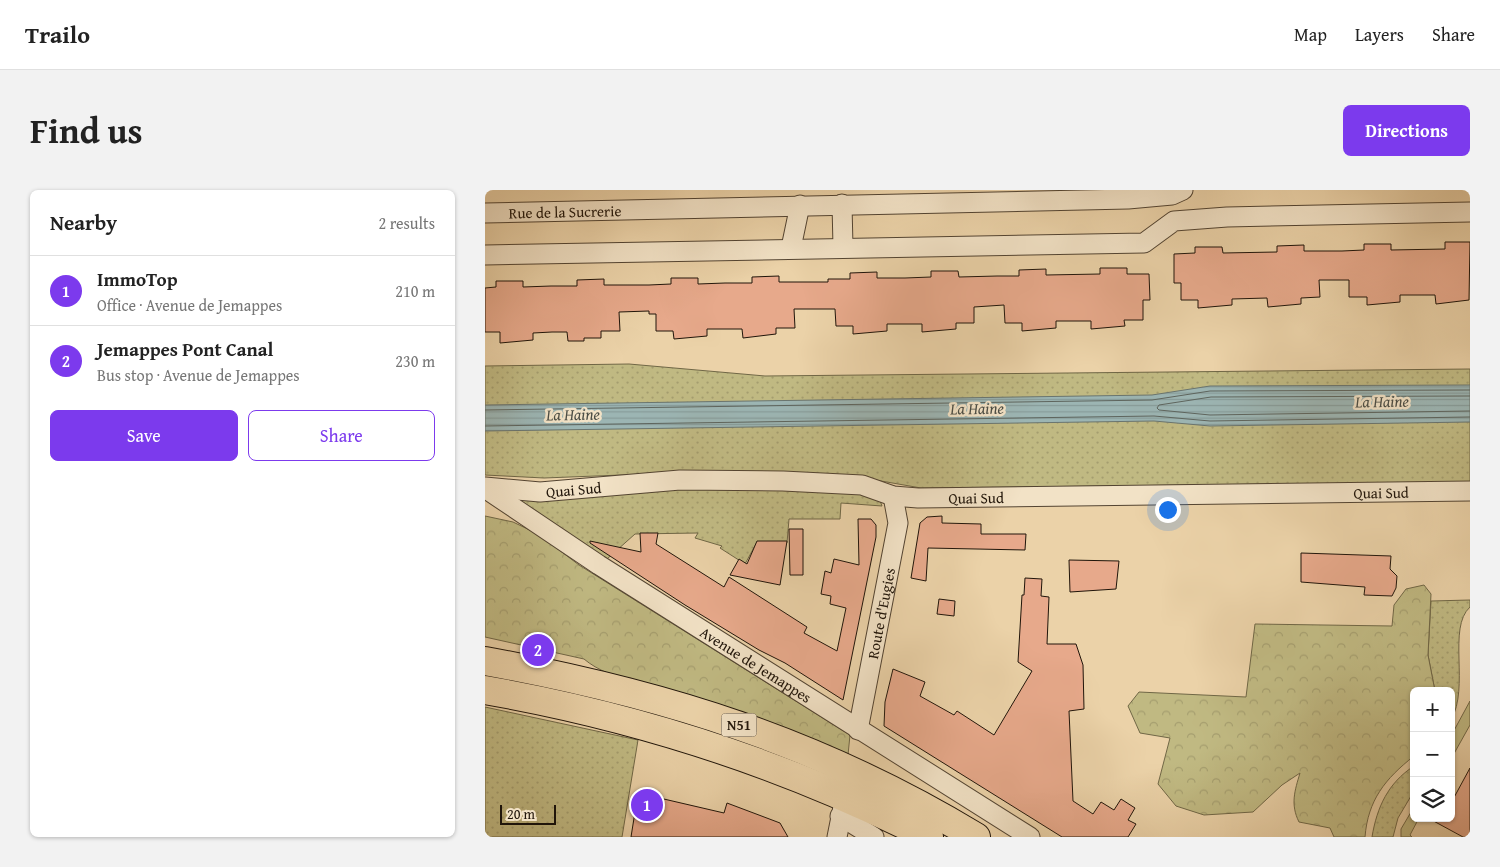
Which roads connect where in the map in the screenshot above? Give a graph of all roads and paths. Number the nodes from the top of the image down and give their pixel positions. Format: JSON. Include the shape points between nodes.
{"nodes":[{"id":1,"x":1183,"y":190,"type":"edge"},
{"id":2,"x":843,"y":204,"type":"junction"},
{"id":3,"x":800,"y":205,"type":"junction"},
{"id":4,"x":1470,"y":212,"type":"edge"},
{"id":5,"x":485,"y":213,"type":"edge"},
{"id":6,"x":843,"y":247,"type":"junction"},
{"id":7,"x":791,"y":248,"type":"junction"},
{"id":8,"x":485,"y":255,"type":"edge"},
{"id":9,"x":485,"y":488,"type":"edge"},
{"id":10,"x":1470,"y":491,"type":"edge"},
{"id":11,"x":893,"y":496,"type":"junction"},
{"id":12,"x":485,"y":661,"type":"edge"},
{"id":13,"x":485,"y":690,"type":"edge"},
{"id":14,"x":858,"y":730,"type":"junction"},
{"id":15,"x":853,"y":764,"type":"junction"},
{"id":16,"x":843,"y":807,"type":"junction"},
{"id":17,"x":837,"y":837,"type":"edge"},
{"id":18,"x":874,"y":837,"type":"edge"},
{"id":19,"x":929,"y":837,"type":"edge"},
{"id":20,"x":976,"y":837,"type":"edge"},
{"id":21,"x":1030,"y":837,"type":"edge"}],
"edges":[{"from":1,"to":2,"type":"street","name":"Rue de la Sucrerie","via":[[1172,195],[1128,198]]},
{"from":2,"to":3,"type":"street","name":"Rue de la Sucrerie"},
{"from":2,"to":6,"type":"street"},
{"from":3,"to":5,"type":"street","name":"Rue de la Sucrerie"},
{"from":3,"to":7,"type":"street"},
{"from":4,"to":6,"type":"street","via":[[1174,221],[1143,243]]},
{"from":6,"to":7,"type":"street"},
{"from":7,"to":8,"type":"street"},
{"from":9,"to":11,"type":"street","name":"Quai Sud","via":[[540,492],[680,480],[783,481],[862,485]]},
{"from":9,"to":14,"type":"street","name":"Avenue de Jemappes","via":[[599,565]]},
{"from":10,"to":11,"type":"street","name":"Quai Sud","via":[[1019,498]]},
{"from":11,"to":14,"type":"street","name":"Route d'Eugies","via":[[897,523]]},
{"from":12,"to":15,"type":"main road","number":"N51","via":[[577,679],[681,705]]},
{"from":13,"to":16,"type":"main road","number":"N51","via":[[561,705],[701,742],[806,781]]},
{"from":14,"to":21,"type":"street","name":"Avenue de Jemappes"},
{"from":15,"to":16,"type":"street"},
{"from":15,"to":20,"type":"main road","number":"N51"},
{"from":16,"to":17,"type":"street"},
{"from":16,"to":18,"type":"street"},
{"from":16,"to":19,"type":"main road","number":"N51"}]}
